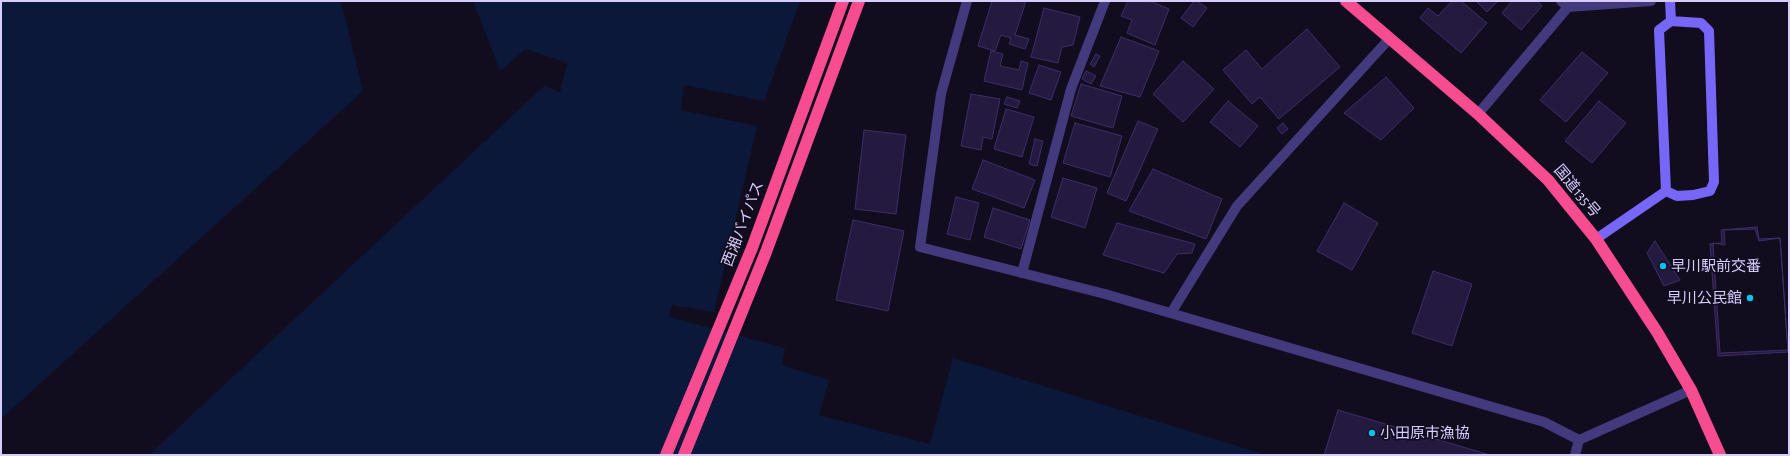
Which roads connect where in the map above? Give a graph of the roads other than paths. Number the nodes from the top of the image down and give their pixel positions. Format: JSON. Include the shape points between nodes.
{"nodes":[{"id":1,"x":843,"y":1,"type":"edge"},
{"id":2,"x":859,"y":1,"type":"edge"},
{"id":3,"x":967,"y":1,"type":"edge"},
{"id":4,"x":1105,"y":1,"type":"edge"},
{"id":5,"x":1346,"y":1,"type":"edge"},
{"id":6,"x":1651,"y":1,"type":"edge"},
{"id":7,"x":1670,"y":1,"type":"edge"},
{"id":8,"x":1565,"y":4,"type":"edge"},
{"id":9,"x":1671,"y":21,"type":"junction"},
{"id":10,"x":1390,"y":38,"type":"junction"},
{"id":11,"x":1478,"y":114,"type":"junction"},
{"id":12,"x":1666,"y":191,"type":"junction"},
{"id":13,"x":1596,"y":238,"type":"junction"},
{"id":14,"x":1022,"y":273,"type":"junction"},
{"id":15,"x":1171,"y":313,"type":"junction"},
{"id":16,"x":1691,"y":390,"type":"junction"},
{"id":17,"x":1579,"y":440,"type":"junction"},
{"id":18,"x":666,"y":455,"type":"edge"},
{"id":19,"x":684,"y":455,"type":"edge"},
{"id":20,"x":1575,"y":455,"type":"edge"},
{"id":21,"x":1720,"y":455,"type":"edge"}],
"edges":[{"from":1,"to":18,"type":"highway","name":"西湘バイパス","via":[[752,248]]},
{"from":2,"to":19,"type":"highway","name":"西湘バイパス","via":[[766,252]]},
{"from":3,"to":14,"type":"street","via":[[941,94],[920,247]]},
{"from":4,"to":14,"type":"street","via":[[1071,89]]},
{"from":5,"to":10,"type":"highway","name":"国道135号"},
{"from":6,"to":8,"type":"street"},
{"from":7,"to":9,"type":"main road"},
{"from":8,"to":11,"type":"street"},
{"from":9,"to":12,"type":"main road","via":[[1659,30]]},
{"from":9,"to":12,"type":"main road","via":[[1701,23],[1709,31],[1714,182],[1710,191],[1693,195],[1677,196]]},
{"from":10,"to":11,"type":"highway","name":"国道135号"},
{"from":10,"to":15,"type":"street","via":[[1237,206]]},
{"from":11,"to":13,"type":"highway","name":"国道135号","via":[[1548,180]]},
{"from":12,"to":13,"type":"main road"},
{"from":13,"to":16,"type":"highway","name":"国道135号"},
{"from":14,"to":15,"type":"street"},
{"from":15,"to":17,"type":"street","via":[[1544,422]]},
{"from":16,"to":17,"type":"street"},
{"from":16,"to":21,"type":"highway","name":"国道135号"},
{"from":17,"to":20,"type":"street"}]}
